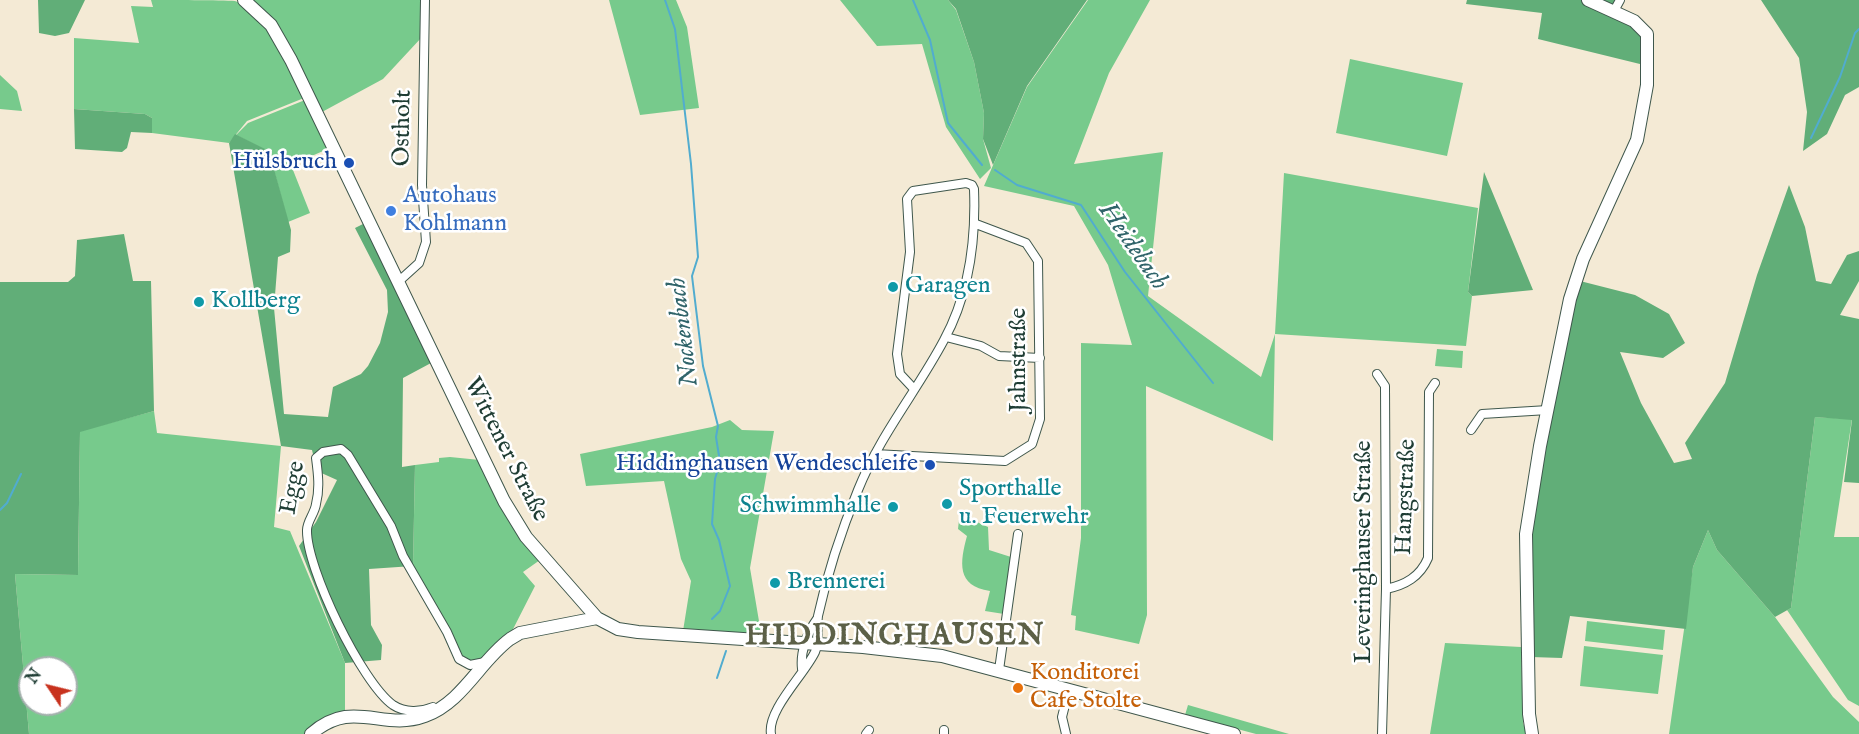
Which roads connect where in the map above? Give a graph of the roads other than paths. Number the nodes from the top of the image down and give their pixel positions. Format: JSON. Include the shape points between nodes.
{"nodes":[{"id":1,"x":244,"y":0,"type":"edge"},
{"id":2,"x":425,"y":0,"type":"edge"},
{"id":3,"x":1588,"y":0,"type":"edge"},
{"id":4,"x":1617,"y":5,"type":"edge"},
{"id":5,"x":976,"y":224,"type":"junction"},
{"id":6,"x":398,"y":282,"type":"junction"},
{"id":7,"x":946,"y":337,"type":"junction"},
{"id":8,"x":1040,"y":358,"type":"junction"},
{"id":9,"x":1377,"y":374,"type":"dead end"},
{"id":10,"x":1435,"y":383,"type":"dead end"},
{"id":11,"x":914,"y":389,"type":"junction"},
{"id":12,"x":1548,"y":410,"type":"junction"},
{"id":13,"x":1471,"y":430,"type":"dead end"},
{"id":14,"x":875,"y":454,"type":"junction"},
{"id":15,"x":1018,"y":534,"type":"dead end"},
{"id":16,"x":1386,"y":589,"type":"junction"},
{"id":17,"x":597,"y":618,"type":"junction"},
{"id":18,"x":811,"y":645,"type":"junction"},
{"id":19,"x":488,"y":660,"type":"junction"},
{"id":20,"x":999,"y":670,"type":"junction"},
{"id":21,"x":1069,"y":689,"type":"junction"},
{"id":22,"x":450,"y":700,"type":"junction"},
{"id":23,"x":311,"y":734,"type":"edge"},
{"id":24,"x":771,"y":734,"type":"edge"},
{"id":25,"x":1066,"y":734,"type":"edge"},
{"id":26,"x":1234,"y":734,"type":"edge"},
{"id":27,"x":1382,"y":734,"type":"edge"},
{"id":28,"x":1532,"y":734,"type":"edge"}],
"edges":[{"from":1,"to":6,"type":"main road","name":"Wittener Straße","via":[[261,13],[279,38]]},
{"from":2,"to":6,"type":"street","name":"Ostholt","via":[[422,185],[426,242],[419,263]]},
{"from":3,"to":4,"type":"main road"},
{"from":4,"to":12,"type":"main road","via":[[1647,34],[1649,52],[1642,123],[1583,259],[1570,299]]},
{"from":5,"to":7,"type":"street","via":[[965,287]]},
{"from":5,"to":8,"type":"street","name":"Jahnstraße","via":[[1026,243],[1034,252],[1040,277]]},
{"from":5,"to":11,"type":"street","via":[[972,185],[909,194],[908,281],[897,354],[900,374]]},
{"from":6,"to":17,"type":"main road","name":"Wittener Straße","via":[[504,501],[526,537]]},
{"from":7,"to":8,"type":"street","via":[[981,346],[999,356]]},
{"from":7,"to":11,"type":"street"},
{"from":8,"to":14,"type":"street","name":"Jahnstraße","via":[[1040,419],[1037,434],[1024,451],[1005,461]]},
{"from":9,"to":16,"type":"street","name":"Leveringhauser Straße","via":[[1385,386]]},
{"from":10,"to":16,"type":"street","name":"Hangstraße","via":[[1429,392],[1428,558],[1425,567],[1410,581]]},
{"from":11,"to":14,"type":"street"},
{"from":12,"to":13,"type":"street","via":[[1482,414]]},
{"from":12,"to":28,"type":"main road","via":[[1526,534]]},
{"from":14,"to":18,"type":"street","via":[[844,527],[817,619],[810,628]]},
{"from":15,"to":20,"type":"street"},
{"from":16,"to":27,"type":"street","name":"Leveringhauser Straße"},
{"from":17,"to":18,"type":"main road","name":"Wittener Straße","via":[[618,629],[638,632]]},
{"from":17,"to":19,"type":"main road","via":[[520,633],[501,645]]},
{"from":18,"to":20,"type":"main road","name":"Wittener Straße","via":[[923,653]]},
{"from":18,"to":24,"type":"street","via":[[801,660],[802,669],[793,688],[772,716]]},
{"from":19,"to":22,"type":"main road"},
{"from":19,"to":22,"type":"street","name":"Egge","via":[[470,665],[459,659],[391,526],[348,454],[341,449],[316,458],[318,493],[307,528],[309,543],[332,610],[351,648],[394,706],[416,711]]},
{"from":20,"to":21,"type":"main road","name":"Wittener Straße"},
{"from":21,"to":25,"type":"street","via":[[1062,717]]},
{"from":21,"to":26,"type":"main road","name":"Wittener Straße"},
{"from":22,"to":23,"type":"main road","via":[[424,716],[400,720],[344,715]]}]}
